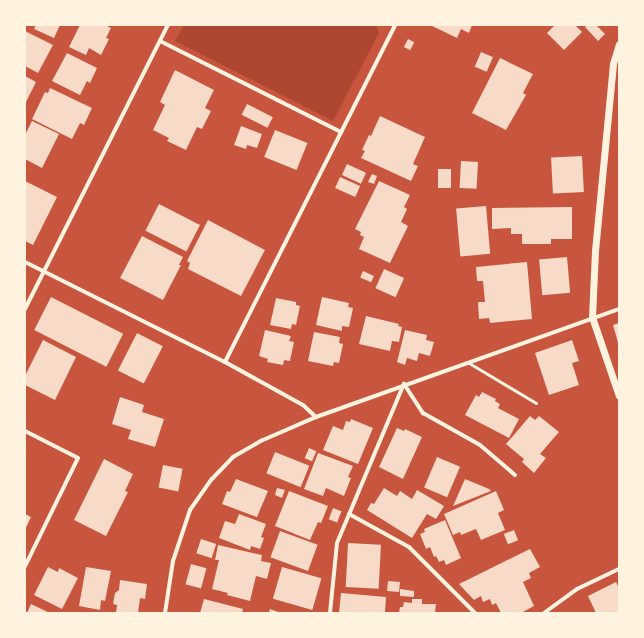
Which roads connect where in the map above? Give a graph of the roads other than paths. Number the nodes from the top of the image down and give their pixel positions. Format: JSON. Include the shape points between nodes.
{"nodes":[{"id":1,"x":168,"y":25,"type":"edge"},
{"id":2,"x":395,"y":25,"type":"edge"},
{"id":3,"x":160,"y":41,"type":"junction"},
{"id":4,"x":619,"y":44,"type":"edge"},
{"id":5,"x":341,"y":132,"type":"junction"},
{"id":6,"x":25,"y":262,"type":"edge"},
{"id":7,"x":45,"y":272,"type":"junction"},
{"id":8,"x":25,"y":309,"type":"edge"},
{"id":9,"x":619,"y":309,"type":"edge"},
{"id":10,"x":592,"y":317,"type":"junction"},
{"id":11,"x":225,"y":362,"type":"junction"},
{"id":12,"x":468,"y":362,"type":"junction"},
{"id":13,"x":404,"y":384,"type":"junction"},
{"id":14,"x":619,"y":396,"type":"edge"},
{"id":15,"x":536,"y":403,"type":"dead end"},
{"id":16,"x":316,"y":417,"type":"junction"},
{"id":17,"x":25,"y":431,"type":"edge"},
{"id":18,"x":515,"y":475,"type":"dead end"},
{"id":19,"x":350,"y":514,"type":"junction"},
{"id":20,"x":25,"y":566,"type":"edge"},
{"id":21,"x":619,"y":569,"type":"edge"},
{"id":22,"x":165,"y":613,"type":"edge"},
{"id":23,"x":330,"y":613,"type":"edge"},
{"id":24,"x":475,"y":613,"type":"edge"},
{"id":25,"x":544,"y":613,"type":"edge"}],
"edges":[{"from":1,"to":3,"type":"street"},
{"from":2,"to":5,"type":"street"},
{"from":3,"to":5,"type":"street"},
{"from":3,"to":7,"type":"street"},
{"from":4,"to":10,"type":"street","via":[[613,64],[595,251]]},
{"from":5,"to":11,"type":"street"},
{"from":6,"to":7,"type":"street"},
{"from":7,"to":8,"type":"street"},
{"from":7,"to":11,"type":"street"},
{"from":9,"to":10,"type":"street"},
{"from":10,"to":12,"type":"street"},
{"from":10,"to":14,"type":"street"},
{"from":11,"to":16,"type":"street","via":[[303,405]]},
{"from":12,"to":13,"type":"street"},
{"from":12,"to":15,"type":"lane"},
{"from":13,"to":16,"type":"street"},
{"from":13,"to":18,"type":"street","via":[[423,414],[480,445]]},
{"from":13,"to":19,"type":"street"},
{"from":16,"to":22,"type":"street","via":[[263,440],[233,457],[211,480],[190,510],[173,561]]},
{"from":17,"to":20,"type":"street","via":[[78,458]]},
{"from":19,"to":23,"type":"street","via":[[337,543]]},
{"from":19,"to":24,"type":"street","via":[[409,547]]},
{"from":21,"to":25,"type":"street","via":[[577,589]]}]}
